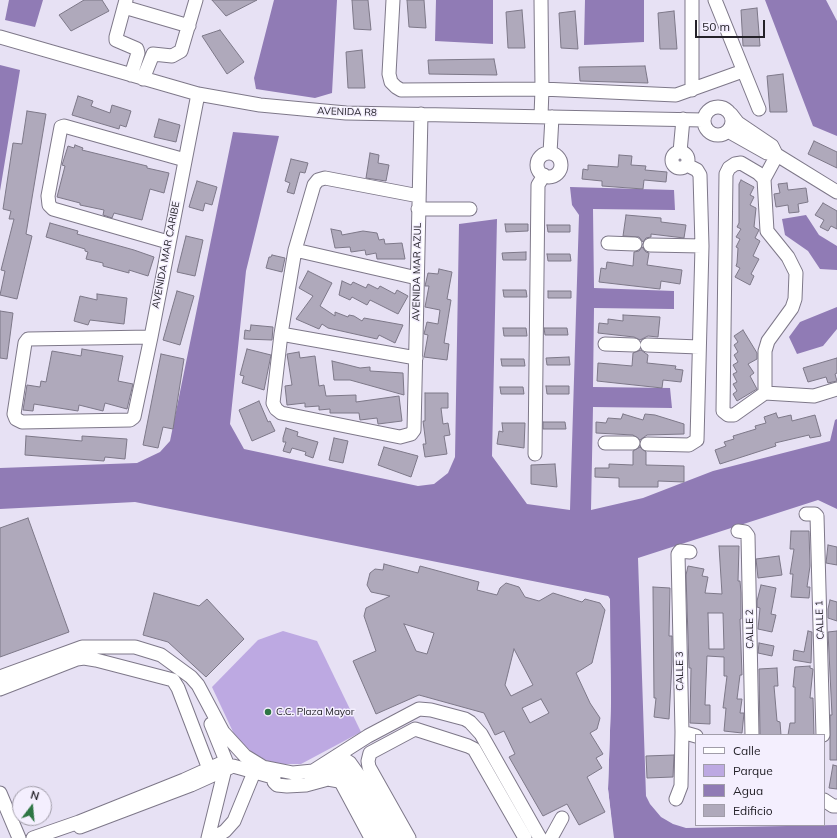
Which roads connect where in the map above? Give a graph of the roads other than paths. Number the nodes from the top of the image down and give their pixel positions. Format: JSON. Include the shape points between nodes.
{"nodes":[{"id":1,"x":196,"y":0,"type":"edge"},
{"id":2,"x":393,"y":0,"type":"edge"},
{"id":3,"x":541,"y":0,"type":"edge"},
{"id":4,"x":692,"y":0,"type":"edge"},
{"id":5,"x":715,"y":0,"type":"edge"},
{"id":6,"x":125,"y":4,"type":"edge"},
{"id":7,"x":189,"y":26,"type":"junction"},
{"id":8,"x":0,"y":37,"type":"edge"},
{"id":9,"x":743,"y":71,"type":"junction"},
{"id":10,"x":137,"y":77,"type":"junction"},
{"id":11,"x":542,"y":89,"type":"junction"},
{"id":12,"x":692,"y":90,"type":"junction"},
{"id":13,"x":198,"y":94,"type":"junction"},
{"id":14,"x":759,"y":109,"type":"dead end"},
{"id":15,"x":421,"y":114,"type":"junction"},
{"id":16,"x":731,"y":114,"type":"junction"},
{"id":17,"x":546,"y":116,"type":"junction"},
{"id":18,"x":683,"y":120,"type":"junction"},
{"id":19,"x":704,"y":120,"type":"junction"},
{"id":20,"x":728,"y":131,"type":"junction"},
{"id":21,"x":777,"y":155,"type":"junction"},
{"id":22,"x":185,"y":160,"type":"junction"},
{"id":23,"x":764,"y":179,"type":"junction"},
{"id":24,"x":837,"y":192,"type":"edge"},
{"id":25,"x":418,"y":202,"type":"junction"},
{"id":26,"x":470,"y":209,"type":"dead end"},
{"id":27,"x":168,"y":242,"type":"junction"},
{"id":28,"x":608,"y":243,"type":"dead end"},
{"id":29,"x":635,"y":244,"type":"dead end"},
{"id":30,"x":650,"y":244,"type":"dead end"},
{"id":31,"x":702,"y":246,"type":"junction"},
{"id":32,"x":295,"y":250,"type":"junction"},
{"id":33,"x":417,"y":278,"type":"junction"},
{"id":34,"x":281,"y":334,"type":"junction"},
{"id":35,"x":151,"y":337,"type":"junction"},
{"id":36,"x":605,"y":344,"type":"dead end"},
{"id":37,"x":699,"y":347,"type":"junction"},
{"id":38,"x":416,"y":358,"type":"junction"},
{"id":39,"x":837,"y":390,"type":"edge"},
{"id":40,"x":765,"y":393,"type":"junction"},
{"id":41,"x":605,"y":443,"type":"dead end"},
{"id":42,"x":633,"y":443,"type":"dead end"},
{"id":43,"x":647,"y":444,"type":"dead end"},
{"id":44,"x":535,"y":454,"type":"dead end"},
{"id":45,"x":806,"y":514,"type":"dead end"},
{"id":46,"x":738,"y":531,"type":"dead end"},
{"id":47,"x":690,"y":552,"type":"dead end"},
{"id":48,"x":24,"y":674,"type":"junction"},
{"id":49,"x":0,"y":677,"type":"edge"},
{"id":50,"x":0,"y":689,"type":"edge"},
{"id":51,"x":209,"y":708,"type":"junction"},
{"id":52,"x":682,"y":732,"type":"junction"},
{"id":53,"x":752,"y":734,"type":"edge"},
{"id":54,"x":823,"y":734,"type":"edge"},
{"id":55,"x":695,"y":736,"type":"edge"},
{"id":56,"x":482,"y":737,"type":"junction"},
{"id":57,"x":471,"y":747,"type":"junction"},
{"id":58,"x":338,"y":755,"type":"junction"},
{"id":59,"x":209,"y":769,"type":"junction"},
{"id":60,"x":225,"y":769,"type":"junction"},
{"id":61,"x":256,"y":769,"type":"junction"},
{"id":62,"x":0,"y":793,"type":"edge"},
{"id":63,"x":676,"y":800,"type":"dead end"},
{"id":64,"x":825,"y":801,"type":"edge"},
{"id":65,"x":370,"y":802,"type":"junction"},
{"id":66,"x":837,"y":806,"type":"edge"},
{"id":67,"x":562,"y":818,"type":"dead end"},
{"id":68,"x":79,"y":829,"type":"edge"},
{"id":69,"x":19,"y":838,"type":"edge"},
{"id":70,"x":33,"y":838,"type":"edge"},
{"id":71,"x":208,"y":838,"type":"edge"},
{"id":72,"x":213,"y":838,"type":"edge"},
{"id":73,"x":370,"y":838,"type":"edge"},
{"id":74,"x":384,"y":838,"type":"edge"},
{"id":75,"x":398,"y":838,"type":"edge"},
{"id":76,"x":409,"y":838,"type":"edge"},
{"id":77,"x":525,"y":838,"type":"edge"},
{"id":78,"x":540,"y":838,"type":"edge"},
{"id":79,"x":551,"y":838,"type":"edge"}],
"edges":[{"from":1,"to":7,"type":"street"},
{"from":2,"to":11,"type":"street","via":[[390,74],[391,82],[401,90]]},
{"from":3,"to":11,"type":"street"},
{"from":4,"to":12,"type":"street"},
{"from":5,"to":9,"type":"street"},
{"from":6,"to":7,"type":"street"},
{"from":6,"to":10,"type":"street","via":[[116,40],[137,49]]},
{"from":7,"to":10,"type":"street","via":[[182,51],[172,56],[153,54]]},
{"from":8,"to":10,"type":"street","name":"AVENIDA R8"},
{"from":9,"to":12,"type":"street"},
{"from":9,"to":14,"type":"street"},
{"from":10,"to":13,"type":"street","name":"AVENIDA R8"},
{"from":11,"to":12,"type":"street","via":[[676,95]]},
{"from":11,"to":17,"type":"street"},
{"from":13,"to":15,"type":"street","name":"AVENIDA R8","via":[[313,111]]},
{"from":13,"to":22,"type":"street","name":"AVENIDA MAR CARIBE"},
{"from":15,"to":17,"type":"street","name":"AVENIDA R8"},
{"from":15,"to":25,"type":"street","name":"AVENIDA MAR AZUL"},
{"from":16,"to":19,"type":"street","via":[[723,107],[717,107],[708,111]]},
{"from":16,"to":20,"type":"street","via":[[732,123]]},
{"from":16,"to":21,"type":"street","via":[[738,123],[772,146]]},
{"from":17,"to":18,"type":"street","name":"AVENIDA R8"},
{"from":17,"to":44,"type":"street","via":[[550,153],[560,159],[561,165],[555,175],[544,175],[538,185]]},
{"from":18,"to":19,"type":"street","name":"AVENIDA R8"},
{"from":18,"to":31,"type":"street","via":[[680,152],[688,158],[687,165],[697,170],[700,176]]},
{"from":19,"to":20,"type":"street","via":[[706,128],[712,134],[721,135]]},
{"from":20,"to":21,"type":"street","via":[[767,153]]},
{"from":21,"to":23,"type":"street"},
{"from":21,"to":24,"type":"street"},
{"from":22,"to":27,"type":"street","name":"AVENIDA MAR CARIBE"},
{"from":22,"to":27,"type":"street","via":[[61,127],[48,196],[49,205],[53,209]]},
{"from":23,"to":40,"type":"street","via":[[767,231],[788,256],[796,273],[792,308],[768,341],[765,351]]},
{"from":23,"to":40,"type":"street","via":[[742,163],[729,168],[726,174],[723,411],[734,415]]},
{"from":25,"to":26,"type":"street"},
{"from":25,"to":32,"type":"street","via":[[321,178],[314,185]]},
{"from":25,"to":33,"type":"street","name":"AVENIDA MAR AZUL"},
{"from":27,"to":35,"type":"street","name":"AVENIDA MAR CARIBE"},
{"from":28,"to":29,"type":"street"},
{"from":30,"to":31,"type":"street"},
{"from":31,"to":37,"type":"street"},
{"from":32,"to":33,"type":"street"},
{"from":32,"to":34,"type":"street"},
{"from":33,"to":38,"type":"street","name":"AVENIDA MAR AZUL"},
{"from":34,"to":38,"type":"street"},
{"from":34,"to":38,"type":"street","name":"AVENIDA MAR AZUL","via":[[274,403],[276,409],[281,413],[400,437],[411,434],[414,430]]},
{"from":35,"to":35,"type":"street","name":"AVENIDA MAR CARIBE","via":[[134,417],[130,420],[22,422],[16,419],[14,414],[25,343],[28,339]]},
{"from":36,"to":37,"type":"street"},
{"from":37,"to":43,"type":"street","via":[[697,440],[689,445]]},
{"from":39,"to":40,"type":"street","via":[[814,396]]},
{"from":41,"to":42,"type":"street"},
{"from":45,"to":54,"type":"street","name":"CALLE 1","via":[[817,516]]},
{"from":46,"to":53,"type":"street","name":"CALLE 2","via":[[745,532],[748,536]]},
{"from":47,"to":52,"type":"street","name":"CALLE 3","via":[[680,551],[678,554]]},
{"from":48,"to":49,"type":"street"},
{"from":48,"to":50,"type":"street"},
{"from":48,"to":51,"type":"street","via":[[82,647],[135,648],[161,656],[191,677],[198,685]]},
{"from":48,"to":59,"type":"street","via":[[84,658],[174,681]]},
{"from":51,"to":59,"type":"street","via":[[211,726],[227,760]]},
{"from":51,"to":61,"type":"street","via":[[228,738]]},
{"from":52,"to":55,"type":"street"},
{"from":52,"to":63,"type":"street","name":"CALLE 3","via":[[681,786]]},
{"from":56,"to":57,"type":"street"},
{"from":56,"to":58,"type":"street","via":[[465,719],[419,709]]},
{"from":56,"to":78,"type":"street"},
{"from":57,"to":65,"type":"street","via":[[412,730],[370,753]]},
{"from":57,"to":77,"type":"street","via":[[477,752]]},
{"from":58,"to":61,"type":"street","via":[[304,773]]},
{"from":58,"to":65,"type":"street","via":[[350,763]]},
{"from":59,"to":68,"type":"street"},
{"from":60,"to":61,"type":"street","via":[[235,766]]},
{"from":60,"to":68,"type":"street"},
{"from":60,"to":71,"type":"street"},
{"from":61,"to":65,"type":"street","via":[[274,778],[302,780],[337,768],[347,773]]},
{"from":61,"to":72,"type":"street","via":[[234,821],[225,831]]},
{"from":62,"to":69,"type":"street"},
{"from":64,"to":66,"type":"street"},
{"from":65,"to":73,"type":"street"},
{"from":65,"to":74,"type":"street"},
{"from":65,"to":75,"type":"street"},
{"from":65,"to":76,"type":"street"},
{"from":67,"to":79,"type":"street"},
{"from":68,"to":70,"type":"street"}]}
